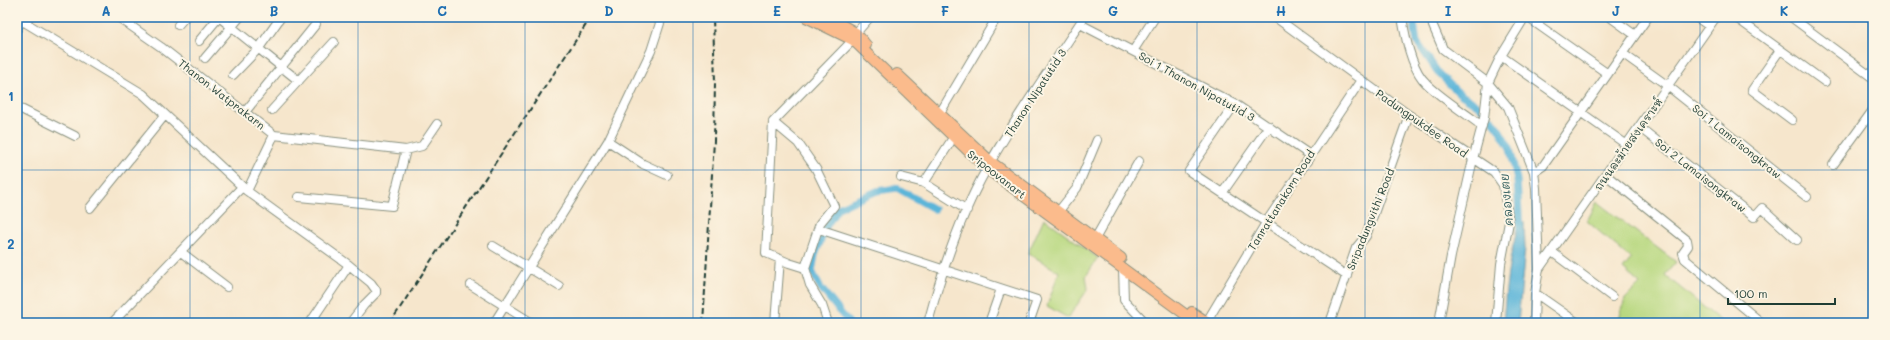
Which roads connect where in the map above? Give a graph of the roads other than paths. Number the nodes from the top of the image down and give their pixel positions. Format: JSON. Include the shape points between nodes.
{"nodes":[{"id":1,"x":118,"y":17,"type":"edge"},
{"id":2,"x":185,"y":17,"type":"edge"},
{"id":3,"x":219,"y":17,"type":"edge"},
{"id":4,"x":240,"y":17,"type":"edge"},
{"id":5,"x":281,"y":17,"type":"edge"},
{"id":6,"x":662,"y":17,"type":"edge"},
{"id":7,"x":806,"y":17,"type":"edge"},
{"id":8,"x":828,"y":17,"type":"edge"},
{"id":9,"x":870,"y":17,"type":"edge"},
{"id":10,"x":997,"y":17,"type":"edge"},
{"id":11,"x":1155,"y":17,"type":"edge"},
{"id":12,"x":1275,"y":17,"type":"edge"},
{"id":13,"x":1402,"y":17,"type":"edge"},
{"id":14,"x":1431,"y":17,"type":"edge"},
{"id":15,"x":1526,"y":17,"type":"edge"},
{"id":16,"x":1610,"y":17,"type":"edge"},
{"id":17,"x":1648,"y":17,"type":"edge"},
{"id":18,"x":1696,"y":17,"type":"edge"},
{"id":19,"x":1716,"y":17,"type":"edge"},
{"id":20,"x":1735,"y":17,"type":"edge"},
{"id":21,"x":1791,"y":17,"type":"edge"},
{"id":22,"x":22,"y":18,"type":"edge"},
{"id":23,"x":1082,"y":20,"type":"edge"},
{"id":24,"x":1285,"y":20,"type":"edge"},
{"id":25,"x":316,"y":24,"type":"dead end"},
{"id":26,"x":178,"y":25,"type":"dead end"},
{"id":27,"x":1709,"y":26,"type":"junction"},
{"id":28,"x":17,"y":28,"type":"edge"},
{"id":29,"x":232,"y":28,"type":"junction"},
{"id":30,"x":1635,"y":35,"type":"junction"},
{"id":31,"x":854,"y":37,"type":"junction"},
{"id":32,"x":199,"y":41,"type":"dead end"},
{"id":33,"x":334,"y":42,"type":"dead end"},
{"id":34,"x":259,"y":48,"type":"junction"},
{"id":35,"x":1780,"y":50,"type":"junction"},
{"id":36,"x":1133,"y":51,"type":"junction"},
{"id":37,"x":1622,"y":53,"type":"junction"},
{"id":38,"x":1501,"y":56,"type":"junction"},
{"id":39,"x":205,"y":58,"type":"dead end"},
{"id":40,"x":283,"y":67,"type":"junction"},
{"id":41,"x":1608,"y":74,"type":"junction"},
{"id":42,"x":234,"y":75,"type":"dead end"},
{"id":43,"x":1873,"y":78,"type":"edge"},
{"id":44,"x":1361,"y":80,"type":"junction"},
{"id":45,"x":299,"y":81,"type":"junction"},
{"id":46,"x":1825,"y":82,"type":"dead end"},
{"id":47,"x":1668,"y":86,"type":"junction"},
{"id":48,"x":1487,"y":87,"type":"junction"},
{"id":49,"x":1235,"y":104,"type":"junction"},
{"id":50,"x":17,"y":107,"type":"edge"},
{"id":51,"x":272,"y":110,"type":"dead end"},
{"id":52,"x":1873,"y":110,"type":"edge"},
{"id":53,"x":245,"y":112,"type":"junction"},
{"id":54,"x":1580,"y":113,"type":"junction"},
{"id":55,"x":165,"y":115,"type":"junction"},
{"id":56,"x":1409,"y":115,"type":"junction"},
{"id":57,"x":937,"y":117,"type":"junction"},
{"id":58,"x":1792,"y":120,"type":"dead end"},
{"id":59,"x":773,"y":122,"type":"junction"},
{"id":60,"x":437,"y":124,"type":"dead end"},
{"id":61,"x":1269,"y":126,"type":"junction"},
{"id":62,"x":1482,"y":126,"type":"junction"},
{"id":63,"x":1639,"y":127,"type":"junction"},
{"id":64,"x":274,"y":135,"type":"junction"},
{"id":65,"x":75,"y":136,"type":"dead end"},
{"id":66,"x":953,"y":138,"type":"junction"},
{"id":67,"x":1097,"y":140,"type":"dead end"},
{"id":68,"x":608,"y":141,"type":"junction"},
{"id":69,"x":1627,"y":145,"type":"junction"},
{"id":70,"x":406,"y":150,"type":"junction"},
{"id":71,"x":1310,"y":155,"type":"junction"},
{"id":72,"x":1473,"y":159,"type":"junction"},
{"id":73,"x":1139,"y":160,"type":"dead end"},
{"id":74,"x":989,"y":165,"type":"junction"},
{"id":75,"x":1833,"y":165,"type":"dead end"},
{"id":76,"x":1534,"y":172,"type":"junction"},
{"id":77,"x":667,"y":175,"type":"dead end"},
{"id":78,"x":1606,"y":175,"type":"junction"},
{"id":79,"x":901,"y":177,"type":"dead end"},
{"id":80,"x":924,"y":183,"type":"junction"},
{"id":81,"x":245,"y":189,"type":"junction"},
{"id":82,"x":1223,"y":192,"type":"junction"},
{"id":83,"x":299,"y":197,"type":"dead end"},
{"id":84,"x":1807,"y":197,"type":"dead end"},
{"id":85,"x":90,"y":208,"type":"dead end"},
{"id":86,"x":967,"y":210,"type":"junction"},
{"id":87,"x":1058,"y":212,"type":"junction"},
{"id":88,"x":1267,"y":221,"type":"junction"},
{"id":89,"x":819,"y":229,"type":"junction"},
{"id":90,"x":1095,"y":238,"type":"junction"},
{"id":91,"x":1797,"y":240,"type":"dead end"},
{"id":92,"x":493,"y":246,"type":"dead end"},
{"id":93,"x":181,"y":252,"type":"junction"},
{"id":94,"x":1552,"y":252,"type":"junction"},
{"id":95,"x":780,"y":259,"type":"junction"},
{"id":96,"x":349,"y":265,"type":"junction"},
{"id":97,"x":528,"y":266,"type":"junction"},
{"id":98,"x":805,"y":268,"type":"junction"},
{"id":99,"x":1123,"y":268,"type":"junction"},
{"id":100,"x":942,"y":270,"type":"junction"},
{"id":101,"x":1539,"y":270,"type":"junction"},
{"id":102,"x":1347,"y":276,"type":"junction"},
{"id":103,"x":471,"y":285,"type":"dead end"},
{"id":104,"x":559,"y":286,"type":"dead end"},
{"id":105,"x":227,"y":287,"type":"dead end"},
{"id":106,"x":1001,"y":289,"type":"junction"},
{"id":107,"x":1535,"y":293,"type":"junction"},
{"id":108,"x":1612,"y":297,"type":"dead end"},
{"id":109,"x":503,"y":306,"type":"junction"},
{"id":110,"x":1200,"y":322,"type":"edge"},
{"id":111,"x":112,"y":323,"type":"edge"},
{"id":112,"x":310,"y":323,"type":"edge"},
{"id":113,"x":350,"y":323,"type":"edge"},
{"id":114,"x":494,"y":323,"type":"edge"},
{"id":115,"x":532,"y":323,"type":"edge"},
{"id":116,"x":775,"y":323,"type":"edge"},
{"id":117,"x":828,"y":323,"type":"edge"},
{"id":118,"x":928,"y":323,"type":"edge"},
{"id":119,"x":989,"y":323,"type":"edge"},
{"id":120,"x":1029,"y":323,"type":"edge"},
{"id":121,"x":1146,"y":323,"type":"edge"},
{"id":122,"x":1330,"y":323,"type":"edge"},
{"id":123,"x":1439,"y":323,"type":"edge"},
{"id":124,"x":1496,"y":323,"type":"edge"},
{"id":125,"x":1534,"y":323,"type":"edge"},
{"id":126,"x":1578,"y":323,"type":"edge"},
{"id":127,"x":1762,"y":323,"type":"edge"}],
"edges":[{"from":1,"to":53,"type":"street","name":"Thanon Watprakarn"},
{"from":2,"to":26,"type":"street"},
{"from":3,"to":29,"type":"street"},
{"from":3,"to":32,"type":"street"},
{"from":4,"to":29,"type":"street"},
{"from":5,"to":34,"type":"street"},
{"from":6,"to":68,"type":"street","via":[[650,51]]},
{"from":7,"to":31,"type":"main road","name":"Sripoovanart"},
{"from":8,"to":31,"type":"main road","name":"Sripoovanart"},
{"from":9,"to":31,"type":"street"},
{"from":10,"to":57,"type":"street"},
{"from":11,"to":36,"type":"street"},
{"from":12,"to":24,"type":"street","name":"Padungpukdee Road"},
{"from":13,"to":62,"type":"street","via":[[1406,40],[1425,82]]},
{"from":14,"to":48,"type":"street","via":[[1443,49]]},
{"from":15,"to":38,"type":"street"},
{"from":15,"to":41,"type":"street"},
{"from":16,"to":30,"type":"street"},
{"from":17,"to":30,"type":"street"},
{"from":18,"to":27,"type":"street"},
{"from":19,"to":27,"type":"street","name":"ถนนละม้ายสงเคราะห์"},
{"from":20,"to":35,"type":"street"},
{"from":21,"to":43,"type":"street"},
{"from":22,"to":28,"type":"street"},
{"from":22,"to":55,"type":"street","via":[[142,94]]},
{"from":23,"to":36,"type":"street","name":"Soi 1 Thanon Nipatutid 3"},
{"from":23,"to":74,"type":"street","name":"Thanon Nipatutid 3","via":[[1035,89]]},
{"from":24,"to":44,"type":"street","name":"Padungpukdee Road"},
{"from":25,"to":40,"type":"street"},
{"from":27,"to":47,"type":"street","name":"ถนนละม้ายสงเคราะห์"},
{"from":29,"to":34,"type":"street"},
{"from":29,"to":39,"type":"street"},
{"from":30,"to":37,"type":"street"},
{"from":31,"to":57,"type":"main road","name":"Sripoovanart"},
{"from":31,"to":59,"type":"street"},
{"from":33,"to":45,"type":"street"},
{"from":34,"to":40,"type":"street"},
{"from":34,"to":42,"type":"street"},
{"from":35,"to":46,"type":"street"},
{"from":35,"to":58,"type":"street","via":[[1752,90]]},
{"from":36,"to":49,"type":"street","name":"Soi 1 Thanon Nipatutid 3"},
{"from":37,"to":41,"type":"street"},
{"from":37,"to":47,"type":"street","name":"Soi 1 Lamaisongkraw"},
{"from":38,"to":48,"type":"street"},
{"from":38,"to":54,"type":"street"},
{"from":40,"to":45,"type":"street"},
{"from":40,"to":53,"type":"street"},
{"from":41,"to":54,"type":"street"},
{"from":44,"to":56,"type":"street","name":"Padungpukdee Road"},
{"from":44,"to":71,"type":"street","name":"Tanrattanakorn Road"},
{"from":45,"to":51,"type":"street"},
{"from":47,"to":63,"type":"street","name":"ถนนละม้ายสงเคราะห์"},
{"from":47,"to":84,"type":"street","name":"Soi 1 Lamaisongkraw"},
{"from":48,"to":62,"type":"street"},
{"from":48,"to":76,"type":"street","via":[[1508,107]]},
{"from":49,"to":61,"type":"street","name":"Soi 1 Thanon Nipatutid 3"},
{"from":49,"to":82,"type":"street","via":[[1189,171]]},
{"from":50,"to":65,"type":"street"},
{"from":52,"to":75,"type":"street"},
{"from":53,"to":64,"type":"street","name":"Thanon Watprakarn"},
{"from":54,"to":69,"type":"street"},
{"from":54,"to":76,"type":"street","via":[[1542,166]]},
{"from":55,"to":81,"type":"street"},
{"from":55,"to":85,"type":"street"},
{"from":56,"to":72,"type":"street","name":"Padungpukdee Road"},
{"from":56,"to":102,"type":"street","name":"Sripadungvithi Road","via":[[1366,236],[1356,248]]},
{"from":57,"to":66,"type":"main road","name":"Sripoovanart"},
{"from":57,"to":74,"type":"main road","name":"Sripoovanart"},
{"from":59,"to":89,"type":"street","via":[[798,143],[816,169],[834,206],[820,223]]},
{"from":59,"to":95,"type":"street","via":[[766,252]]},
{"from":60,"to":70,"type":"street","via":[[422,146]]},
{"from":61,"to":71,"type":"street","name":"Soi 1 Thanon Nipatutid 3"},
{"from":61,"to":82,"type":"street"},
{"from":62,"to":72,"type":"street"},
{"from":63,"to":69,"type":"street","name":"ถนนละม้ายสงเคราะห์"},
{"from":63,"to":91,"type":"street","name":"Soi 2 Lamaisongkraw","via":[[1754,217],[1762,208]]},
{"from":64,"to":70,"type":"street"},
{"from":64,"to":81,"type":"street","name":"Thanon Watprakarn"},
{"from":66,"to":74,"type":"main road","name":"Sripoovanart"},
{"from":66,"to":80,"type":"street"},
{"from":67,"to":87,"type":"street","via":[[1077,188]]},
{"from":68,"to":77,"type":"street","via":[[642,164]]},
{"from":68,"to":97,"type":"street"},
{"from":69,"to":78,"type":"street","name":"ถนนละม้ายสงเคราะห์"},
{"from":70,"to":83,"type":"street","via":[[392,206]]},
{"from":71,"to":88,"type":"street","name":"Tanrattanakorn Road"},
{"from":72,"to":123,"type":"street","name":"Padungpukdee Road"},
{"from":72,"to":124,"type":"street","via":[[1494,172],[1503,185],[1509,222],[1501,264]]},
{"from":73,"to":90,"type":"street"},
{"from":74,"to":86,"type":"street","name":"Thanon Nipatutid 3"},
{"from":74,"to":87,"type":"main road","name":"Sripoovanart"},
{"from":74,"to":99,"type":"main road","name":"Sripoovanart"},
{"from":76,"to":101,"type":"street"},
{"from":78,"to":94,"type":"street","name":"ถนนละม้ายสงเคราะห์"},
{"from":78,"to":127,"type":"street","via":[[1687,240],[1688,246],[1683,253],[1685,259]]},
{"from":79,"to":80,"type":"street"},
{"from":80,"to":86,"type":"street"},
{"from":81,"to":93,"type":"street","name":"Thanon Watprakarn"},
{"from":81,"to":96,"type":"street"},
{"from":82,"to":88,"type":"street"},
{"from":86,"to":100,"type":"street","name":"Thanon Nipatutid 3"},
{"from":87,"to":90,"type":"main road","name":"Sripoovanart"},
{"from":88,"to":102,"type":"street"},
{"from":88,"to":110,"type":"street","name":"Tanrattanakorn Road"},
{"from":89,"to":98,"type":"street"},
{"from":89,"to":100,"type":"street"},
{"from":90,"to":110,"type":"main road","name":"Sripoovanart"},
{"from":92,"to":97,"type":"street"},
{"from":93,"to":105,"type":"street"},
{"from":93,"to":111,"type":"street","name":"Thanon Watprakarn"},
{"from":94,"to":101,"type":"street","name":"ถนนละม้ายสงเคราะห์"},
{"from":94,"to":108,"type":"street"},
{"from":95,"to":98,"type":"street"},
{"from":95,"to":116,"type":"street"},
{"from":96,"to":112,"type":"street"},
{"from":96,"to":113,"type":"street","via":[[376,290]]},
{"from":97,"to":104,"type":"street"},
{"from":97,"to":109,"type":"street"},
{"from":98,"to":117,"type":"street"},
{"from":99,"to":110,"type":"main road","name":"Sripoovanart"},
{"from":99,"to":121,"type":"street","via":[[1124,300]]},
{"from":100,"to":106,"type":"street"},
{"from":100,"to":118,"type":"street","name":"Thanon Nipatutid 3"},
{"from":101,"to":107,"type":"street"},
{"from":102,"to":122,"type":"street","name":"Sripadungvithi Road"},
{"from":103,"to":109,"type":"street"},
{"from":106,"to":119,"type":"street"},
{"from":106,"to":120,"type":"street","via":[[1037,300]]},
{"from":107,"to":125,"type":"street"},
{"from":107,"to":126,"type":"street"},
{"from":109,"to":114,"type":"street"},
{"from":109,"to":115,"type":"street"}]}
